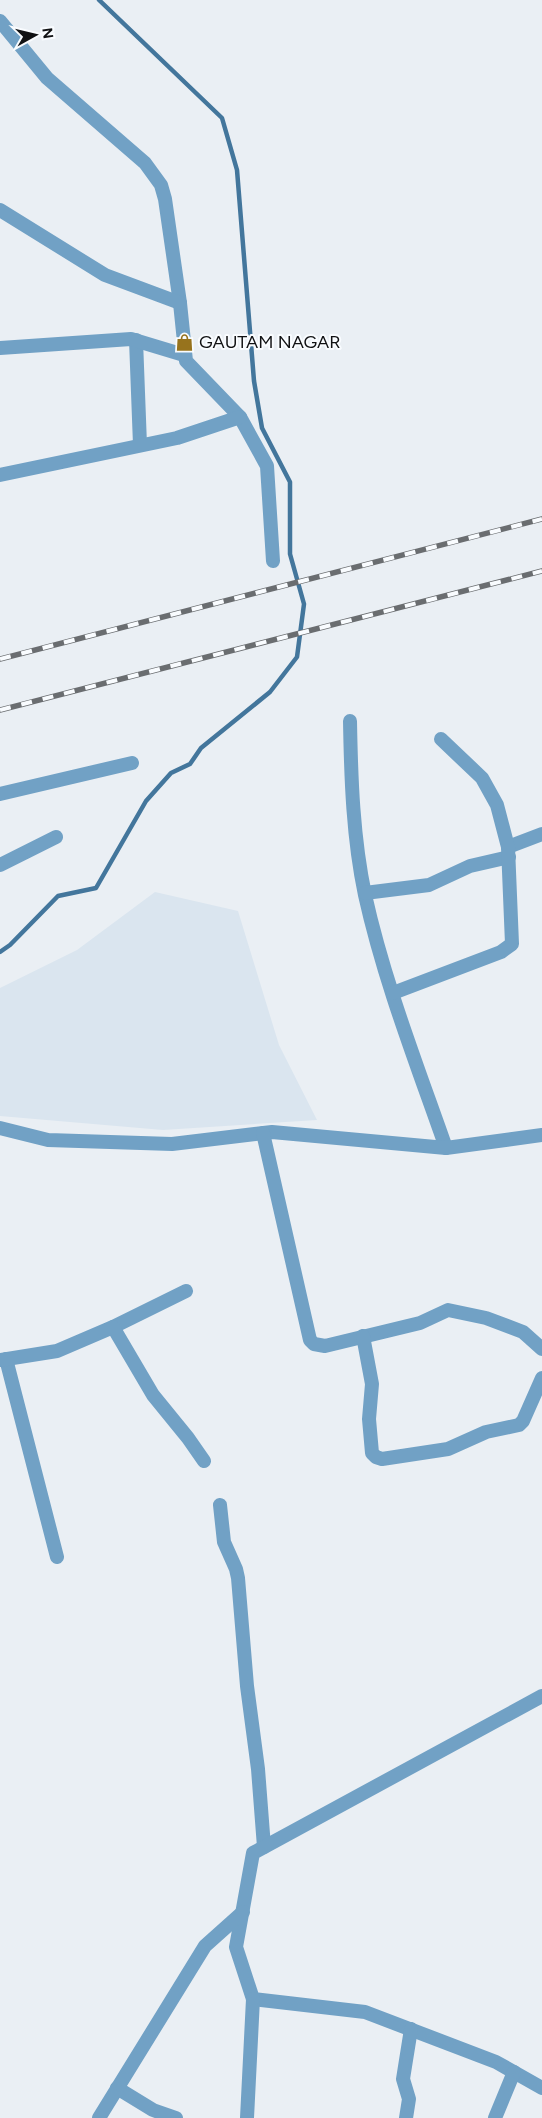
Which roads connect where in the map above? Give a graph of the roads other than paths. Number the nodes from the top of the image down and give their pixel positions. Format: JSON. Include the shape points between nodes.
{"nodes":[{"id":1,"x":0,"y":21,"type":"edge"},
{"id":2,"x":0,"y":210,"type":"edge"},
{"id":3,"x":180,"y":303,"type":"junction"},
{"id":4,"x":136,"y":340,"type":"junction"},
{"id":5,"x":0,"y":348,"type":"edge"},
{"id":6,"x":184,"y":355,"type":"junction"},
{"id":7,"x":240,"y":417,"type":"junction"},
{"id":8,"x":140,"y":445,"type":"junction"},
{"id":9,"x":0,"y":475,"type":"edge"},
{"id":10,"x":273,"y":562,"type":"dead end"},
{"id":11,"x":350,"y":721,"type":"dead end"},
{"id":12,"x":441,"y":739,"type":"dead end"},
{"id":13,"x":132,"y":763,"type":"dead end"},
{"id":14,"x":0,"y":794,"type":"edge"},
{"id":15,"x":542,"y":834,"type":"edge"},
{"id":16,"x":56,"y":837,"type":"dead end"},
{"id":17,"x":509,"y":852,"type":"junction"},
{"id":18,"x":0,"y":865,"type":"edge"},
{"id":19,"x":365,"y":893,"type":"junction"},
{"id":20,"x":393,"y":993,"type":"junction"},
{"id":21,"x":0,"y":1128,"type":"edge"},
{"id":22,"x":263,"y":1133,"type":"junction"},
{"id":23,"x":542,"y":1135,"type":"edge"},
{"id":24,"x":446,"y":1148,"type":"junction"},
{"id":25,"x":186,"y":1291,"type":"dead end"},
{"id":26,"x":113,"y":1327,"type":"junction"},
{"id":27,"x":363,"y":1336,"type":"junction"},
{"id":28,"x":542,"y":1349,"type":"edge"},
{"id":29,"x":3,"y":1359,"type":"edge"},
{"id":30,"x":542,"y":1378,"type":"edge"},
{"id":31,"x":204,"y":1461,"type":"dead end"},
{"id":32,"x":220,"y":1505,"type":"dead end"},
{"id":33,"x":57,"y":1557,"type":"dead end"},
{"id":34,"x":542,"y":1696,"type":"edge"},
{"id":35,"x":264,"y":1847,"type":"junction"},
{"id":36,"x":243,"y":1912,"type":"junction"},
{"id":37,"x":253,"y":1999,"type":"junction"},
{"id":38,"x":411,"y":2029,"type":"junction"},
{"id":39,"x":514,"y":2072,"type":"junction"},
{"id":40,"x":117,"y":2088,"type":"junction"},
{"id":41,"x":542,"y":2088,"type":"edge"},
{"id":42,"x":99,"y":2118,"type":"edge"},
{"id":43,"x":176,"y":2118,"type":"edge"},
{"id":44,"x":247,"y":2118,"type":"edge"},
{"id":45,"x":406,"y":2118,"type":"edge"},
{"id":46,"x":495,"y":2118,"type":"edge"}],
"edges":[{"from":1,"to":3,"type":"street","via":[[47,78],[154,174],[165,199]]},
{"from":2,"to":3,"type":"street","via":[[106,275]]},
{"from":3,"to":6,"type":"street"},
{"from":4,"to":5,"type":"street"},
{"from":4,"to":6,"type":"street"},
{"from":4,"to":8,"type":"street"},
{"from":6,"to":7,"type":"street","via":[[188,366]]},
{"from":7,"to":8,"type":"street","via":[[184,437]]},
{"from":7,"to":10,"type":"street","via":[[267,466]]},
{"from":8,"to":9,"type":"street"},
{"from":11,"to":19,"type":"street","via":[[351,800]]},
{"from":12,"to":17,"type":"street","via":[[490,789]]},
{"from":13,"to":14,"type":"street"},
{"from":15,"to":17,"type":"street"},
{"from":16,"to":18,"type":"street"},
{"from":17,"to":19,"type":"street","via":[[429,886]]},
{"from":17,"to":20,"type":"street","via":[[512,944],[507,949]]},
{"from":19,"to":20,"type":"street"},
{"from":20,"to":24,"type":"street"},
{"from":21,"to":22,"type":"street","via":[[48,1140],[172,1144]]},
{"from":22,"to":24,"type":"street"},
{"from":22,"to":27,"type":"street","via":[[310,1340],[325,1346]]},
{"from":23,"to":24,"type":"street"},
{"from":25,"to":26,"type":"street"},
{"from":26,"to":29,"type":"street","via":[[57,1351]]},
{"from":26,"to":31,"type":"street","via":[[153,1395]]},
{"from":27,"to":28,"type":"street","via":[[420,1323],[448,1310],[493,1320],[523,1332]]},
{"from":27,"to":30,"type":"street","via":[[372,1384],[369,1419],[372,1453],[382,1459],[448,1449],[486,1432],[519,1425]]},
{"from":29,"to":33,"type":"street"},
{"from":32,"to":35,"type":"street","via":[[224,1542],[238,1578]]},
{"from":34,"to":35,"type":"street"},
{"from":35,"to":36,"type":"street","via":[[253,1853]]},
{"from":36,"to":37,"type":"street","via":[[236,1947]]},
{"from":36,"to":40,"type":"street","via":[[206,1946]]},
{"from":37,"to":38,"type":"street","via":[[365,2012]]},
{"from":37,"to":44,"type":"street"},
{"from":38,"to":39,"type":"street"},
{"from":38,"to":45,"type":"street","via":[[403,2079],[409,2099]]},
{"from":39,"to":41,"type":"street"},
{"from":39,"to":46,"type":"street"},
{"from":40,"to":42,"type":"street"},
{"from":40,"to":43,"type":"street","via":[[153,2110]]}]}
